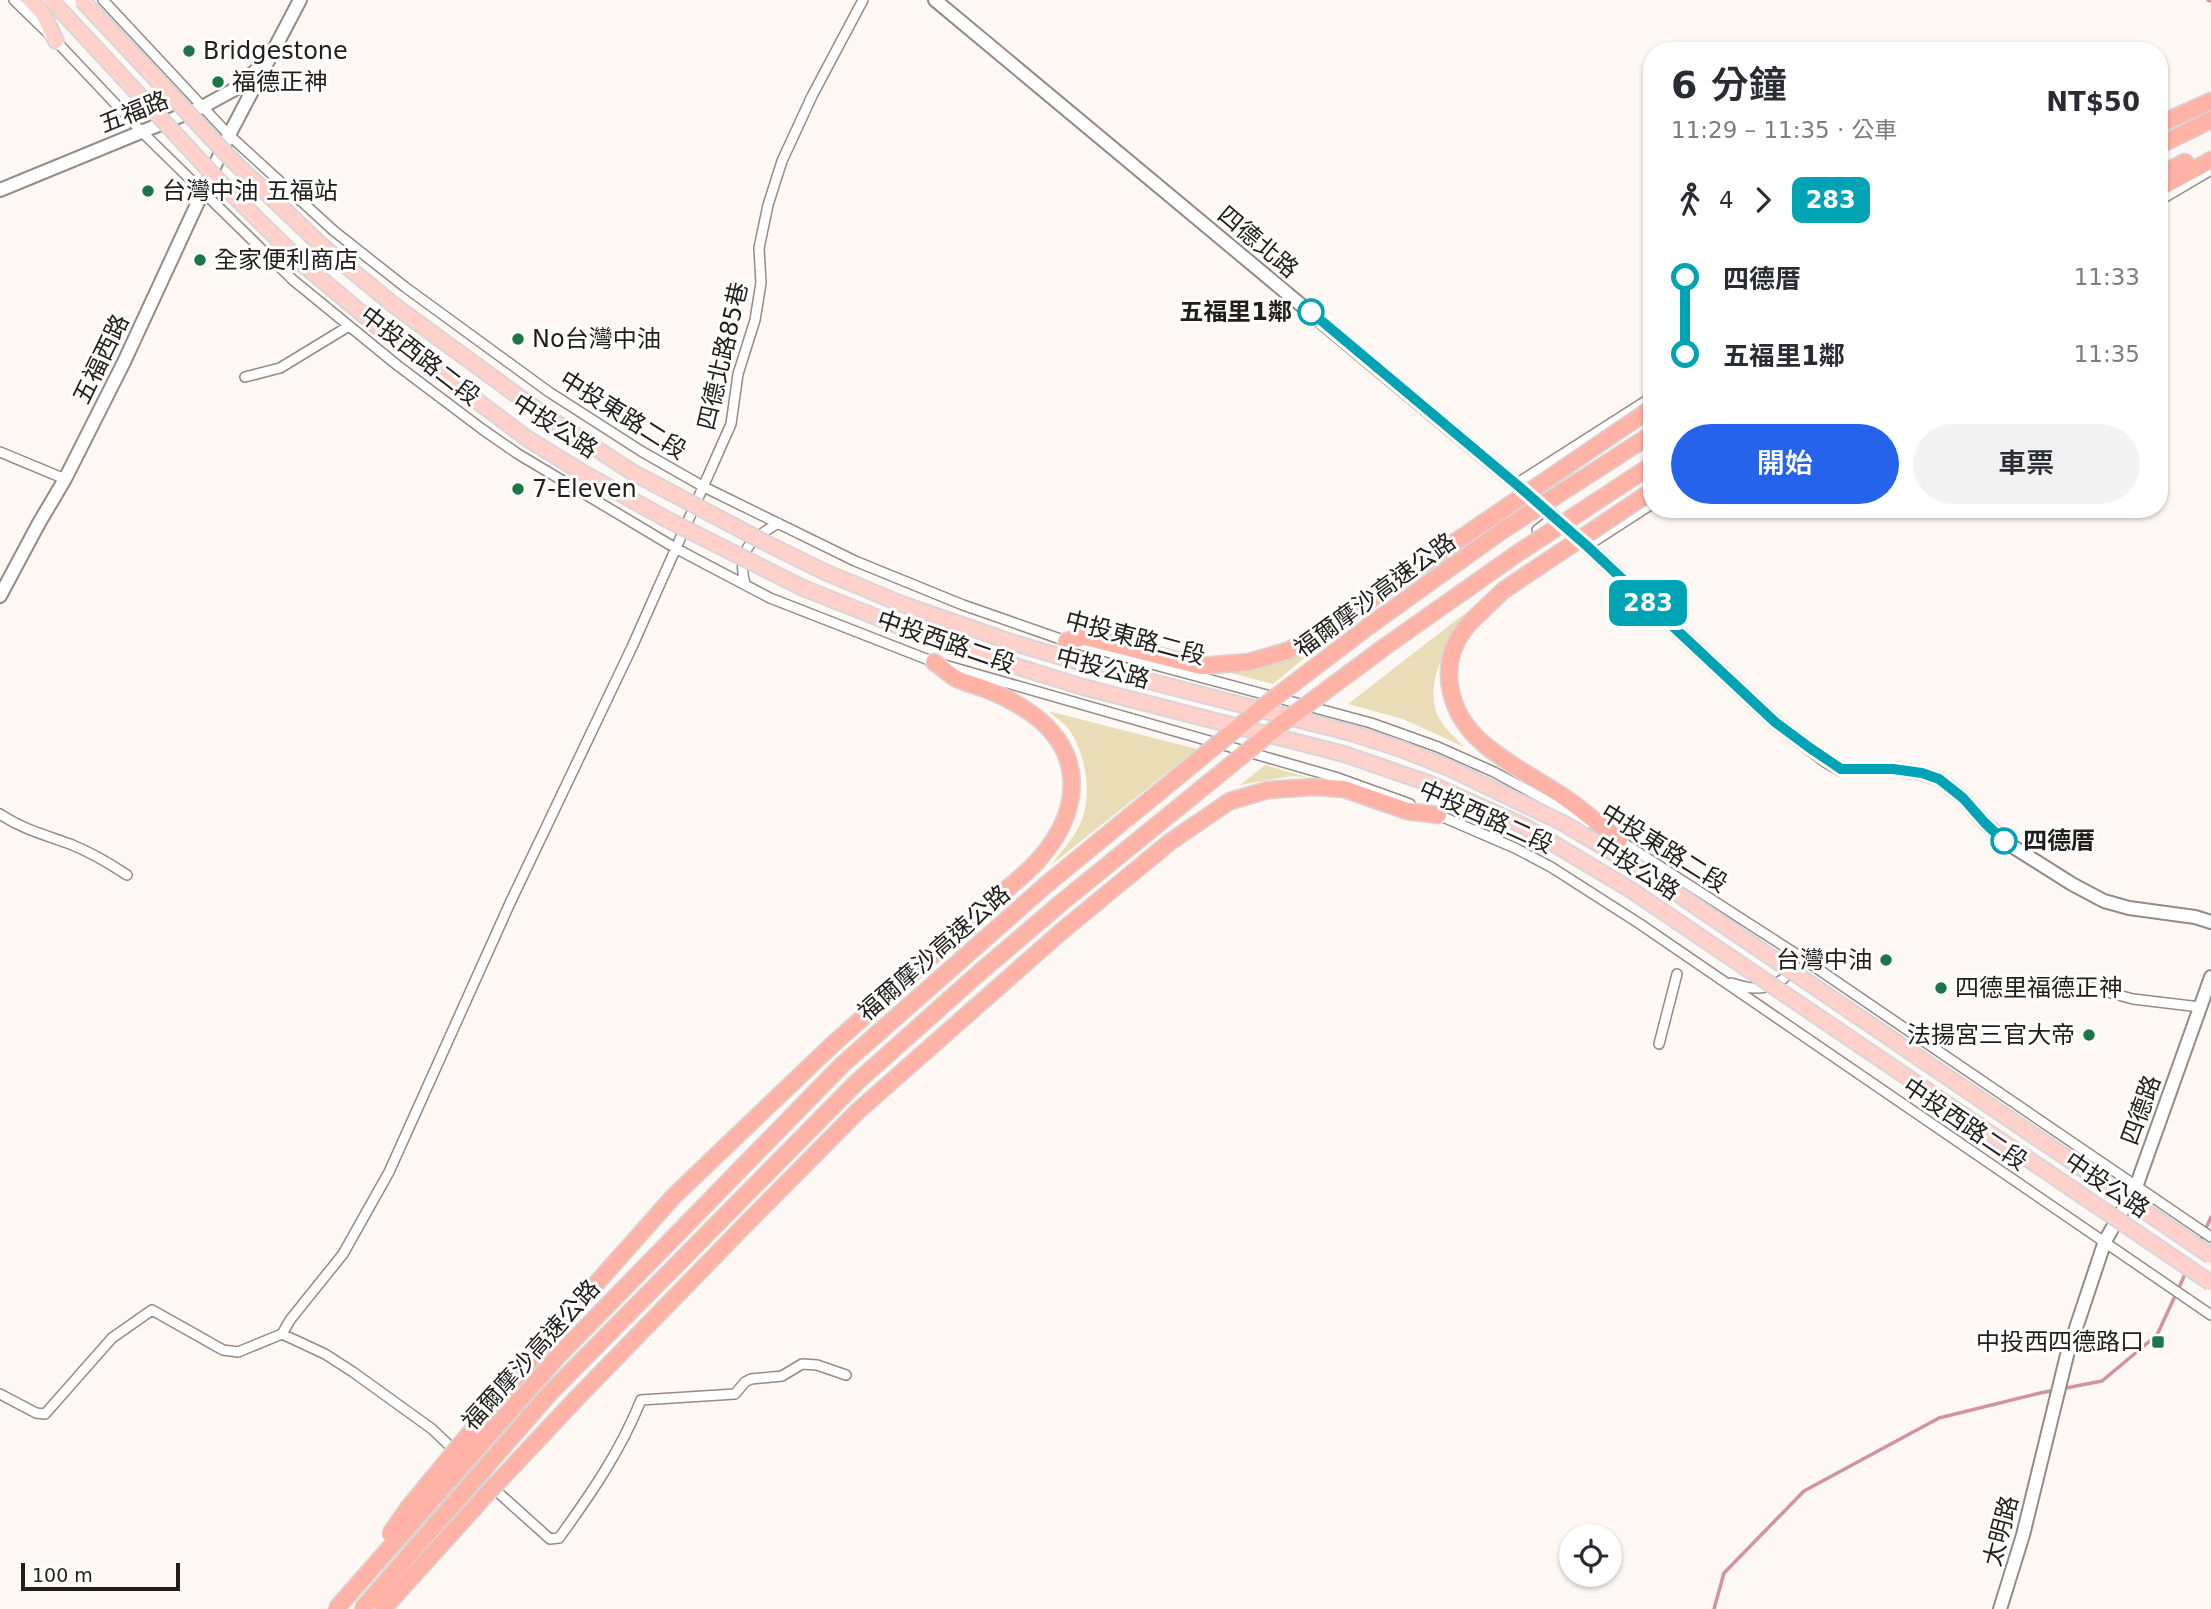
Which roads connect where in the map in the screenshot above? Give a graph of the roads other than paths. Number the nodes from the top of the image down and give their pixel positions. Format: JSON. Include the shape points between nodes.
{"nodes":[{"id":1,"x":14,"y":0,"type":"edge"},
{"id":2,"x":30,"y":0,"type":"edge"},
{"id":3,"x":51,"y":0,"type":"edge"},
{"id":4,"x":82,"y":0,"type":"edge"},
{"id":5,"x":103,"y":0,"type":"edge"},
{"id":6,"x":300,"y":0,"type":"edge"},
{"id":7,"x":863,"y":0,"type":"edge"},
{"id":8,"x":935,"y":0,"type":"edge"},
{"id":9,"x":56,"y":41,"type":"junction"},
{"id":10,"x":273,"y":55,"type":"junction"},
{"id":11,"x":2211,"y":99,"type":"edge"},
{"id":12,"x":202,"y":107,"type":"junction"},
{"id":13,"x":2168,"y":118,"type":"edge"},
{"id":14,"x":2211,"y":120,"type":"edge"},
{"id":15,"x":141,"y":131,"type":"junction"},
{"id":16,"x":229,"y":135,"type":"junction"},
{"id":17,"x":2168,"y":141,"type":"edge"},
{"id":18,"x":2211,"y":150,"type":"edge"},
{"id":19,"x":2211,"y":160,"type":"edge"},
{"id":20,"x":2211,"y":170,"type":"edge"},
{"id":21,"x":2168,"y":171,"type":"edge"},
{"id":22,"x":2168,"y":184,"type":"edge"},
{"id":23,"x":0,"y":190,"type":"edge"},
{"id":24,"x":201,"y":191,"type":"junction"},
{"id":25,"x":2168,"y":195,"type":"edge"},
{"id":26,"x":349,"y":326,"type":"junction"},
{"id":27,"x":244,"y":377,"type":"dead end"},
{"id":28,"x":1643,"y":403,"type":"edge"},
{"id":29,"x":1643,"y":414,"type":"edge"},
{"id":30,"x":1643,"y":439,"type":"edge"},
{"id":31,"x":0,"y":452,"type":"edge"},
{"id":32,"x":1643,"y":471,"type":"edge"},
{"id":33,"x":65,"y":479,"type":"junction"},
{"id":34,"x":1516,"y":484,"type":"junction"},
{"id":35,"x":704,"y":486,"type":"junction"},
{"id":36,"x":1643,"y":497,"type":"edge"},
{"id":37,"x":1643,"y":510,"type":"edge"},
{"id":38,"x":1554,"y":517,"type":"junction"},
{"id":39,"x":778,"y":523,"type":"junction"},
{"id":40,"x":1537,"y":530,"type":"dead end"},
{"id":41,"x":1587,"y":546,"type":"junction"},
{"id":42,"x":677,"y":549,"type":"junction"},
{"id":43,"x":745,"y":584,"type":"junction"},
{"id":44,"x":0,"y":596,"type":"edge"},
{"id":45,"x":1066,"y":641,"type":"junction"},
{"id":46,"x":933,"y":662,"type":"junction"},
{"id":47,"x":0,"y":814,"type":"edge"},
{"id":48,"x":1438,"y":815,"type":"junction"},
{"id":49,"x":1619,"y":840,"type":"junction"},
{"id":50,"x":127,"y":875,"type":"dead end"},
{"id":51,"x":2211,"y":922,"type":"edge"},
{"id":52,"x":1793,"y":951,"type":"junction"},
{"id":53,"x":1677,"y":974,"type":"dead end"},
{"id":54,"x":2211,"y":977,"type":"edge"},
{"id":55,"x":1726,"y":982,"type":"junction"},
{"id":56,"x":2085,"y":986,"type":"dead end"},
{"id":57,"x":2200,"y":1007,"type":"junction"},
{"id":58,"x":1659,"y":1044,"type":"dead end"},
{"id":59,"x":2136,"y":1187,"type":"junction"},
{"id":60,"x":2211,"y":1237,"type":"edge"},
{"id":61,"x":2105,"y":1241,"type":"junction"},
{"id":62,"x":2211,"y":1256,"type":"edge"},
{"id":63,"x":2211,"y":1283,"type":"edge"},
{"id":64,"x":2211,"y":1315,"type":"edge"},
{"id":65,"x":282,"y":1334,"type":"junction"},
{"id":66,"x":2062,"y":1372,"type":"joint"},
{"id":67,"x":846,"y":1375,"type":"dead end"},
{"id":68,"x":0,"y":1394,"type":"edge"},
{"id":69,"x":336,"y":1609,"type":"edge"},
{"id":70,"x":362,"y":1609,"type":"edge"},
{"id":71,"x":383,"y":1609,"type":"edge"},
{"id":72,"x":2000,"y":1609,"type":"edge"}],
"edges":[{"from":1,"to":9,"type":"street","name":"中投西路二段"},
{"from":2,"to":9,"type":"main road"},
{"from":3,"to":63,"type":"main road","name":"中投公路","bridge":true,"via":[[304,265],[430,366],[528,439],[580,471],[803,588],[944,645],[1083,687],[1354,757],[1428,783],[1524,826],[1631,890]]},
{"from":4,"to":62,"type":"main road","name":"中投公路","bridge":true,"via":[[231,159],[322,246],[395,306],[540,412],[632,472],[778,549],[899,603],[1098,668],[1352,733],[1451,769],[1527,805],[1647,873]]},
{"from":5,"to":12,"type":"street","name":"中投東路二段"},
{"from":6,"to":10,"type":"street","name":"五福路"},
{"from":7,"to":35,"type":"street","name":"四德北路85巷","via":[[782,161],[759,248],[761,283],[738,374],[731,424]]},
{"from":8,"to":34,"type":"street","name":"四德北路"},
{"from":9,"to":15,"type":"street","name":"中投西路二段"},
{"from":10,"to":12,"type":"street","name":"五福路","via":[[237,88]]},
{"from":10,"to":16,"type":"street","name":"五福路"},
{"from":11,"to":13,"type":"highway"},
{"from":12,"to":15,"type":"street","name":"五福路"},
{"from":12,"to":16,"type":"street","name":"中投東路二段"},
{"from":14,"to":17,"type":"highway"},
{"from":15,"to":23,"type":"street","name":"五福路"},
{"from":15,"to":24,"type":"street","name":"中投西路二段"},
{"from":16,"to":24,"type":"street","name":"五福西路"},
{"from":16,"to":35,"type":"street","name":"中投東路二段","via":[[334,232],[405,288],[549,392],[641,452]]},
{"from":18,"to":21,"type":"highway"},
{"from":19,"to":22,"type":"highway"},
{"from":20,"to":25,"type":"street"},
{"from":24,"to":26,"type":"street","name":"中投西路二段","via":[[293,280]]},
{"from":24,"to":33,"type":"street","name":"五福西路"},
{"from":26,"to":27,"type":"street","via":[[280,368]]},
{"from":26,"to":42,"type":"street","name":"中投西路二段","via":[[518,454]]},
{"from":28,"to":34,"type":"street"},
{"from":29,"to":45,"type":"highway","bridge":true,"via":[[1287,652],[1249,662],[1200,666],[1085,637]]},
{"from":30,"to":69,"type":"highway","name":"福爾摩沙高速公路","bridge":true,"via":[[1500,532],[1264,706],[1047,884],[843,1064],[559,1355]]},
{"from":31,"to":33,"type":"street"},
{"from":32,"to":70,"type":"highway","name":"福爾摩沙高速公路","bridge":true,"via":[[1518,553],[1281,724],[979,973],[857,1082],[550,1393]]},
{"from":33,"to":44,"type":"street","name":"五福西路"},
{"from":34,"to":38,"type":"street","name":"四德北路"},
{"from":35,"to":39,"type":"street","name":"中投東路二段"},
{"from":35,"to":42,"type":"street","name":"四德北路85巷"},
{"from":36,"to":49,"type":"highway","bridge":true,"via":[[1504,590],[1464,630],[1448,672],[1451,698],[1471,731],[1497,755],[1565,798]]},
{"from":37,"to":41,"type":"street"},
{"from":38,"to":40,"type":"street"},
{"from":38,"to":41,"type":"street","name":"四德北路"},
{"from":39,"to":43,"type":"street","via":[[746,549],[741,562]]},
{"from":39,"to":45,"type":"street","name":"中投東路二段","via":[[855,561]]},
{"from":41,"to":51,"type":"street","name":"四德北路","via":[[1775,722],[1827,761],[1841,769],[1893,769],[1939,779],[2007,843],[2104,901]]},
{"from":42,"to":43,"type":"street","name":"中投西路二段"},
{"from":42,"to":65,"type":"street","name":"四德北路85巷","via":[[389,1172],[342,1254]]},
{"from":43,"to":46,"type":"street","name":"中投西路二段"},
{"from":45,"to":49,"type":"street","name":"中投東路二段","via":[[1371,723],[1438,747]]},
{"from":46,"to":48,"type":"street","name":"中投西路二段","via":[[1335,777]]},
{"from":46,"to":69,"type":"highway","bridge":true,"via":[[957,679],[1006,698],[1057,735],[1070,767],[1070,804],[1059,834],[1040,859],[831,1046],[674,1196],[500,1394],[409,1507]]},
{"from":47,"to":50,"type":"street","via":[[39,835],[101,858]]},
{"from":48,"to":55,"type":"street","name":"中投西路二段","via":[[1551,867]]},
{"from":48,"to":71,"type":"highway","bridge":true,"via":[[1408,811],[1343,789],[1268,790],[1230,801],[1170,842],[858,1111],[576,1399]]},
{"from":49,"to":52,"type":"street","name":"中投東路二段"},
{"from":52,"to":55,"type":"street","via":[[1791,972],[1777,985],[1754,988]]},
{"from":52,"to":59,"type":"street","name":"中投東路二段"},
{"from":53,"to":58,"type":"street"},
{"from":54,"to":57,"type":"street","name":"四德路"},
{"from":55,"to":61,"type":"street","name":"中投西路二段"},
{"from":56,"to":57,"type":"street","via":[[2133,999]]},
{"from":57,"to":59,"type":"street","name":"四德路"},
{"from":59,"to":60,"type":"street","name":"中投東路二段"},
{"from":59,"to":61,"type":"street","name":"四德路"},
{"from":61,"to":64,"type":"street","name":"中投西路二段"},
{"from":61,"to":66,"type":"street","name":"四德路"},
{"from":65,"to":67,"type":"street","via":[[326,1354],[432,1429],[550,1539],[559,1538],[591,1493],[627,1434],[641,1400],[735,1394],[751,1379],[782,1376],[802,1364]]},
{"from":65,"to":68,"type":"street","via":[[238,1352],[223,1350],[152,1310],[112,1338],[45,1414]]},
{"from":66,"to":72,"type":"street","name":"太明路","via":[[2023,1535]]}]}
